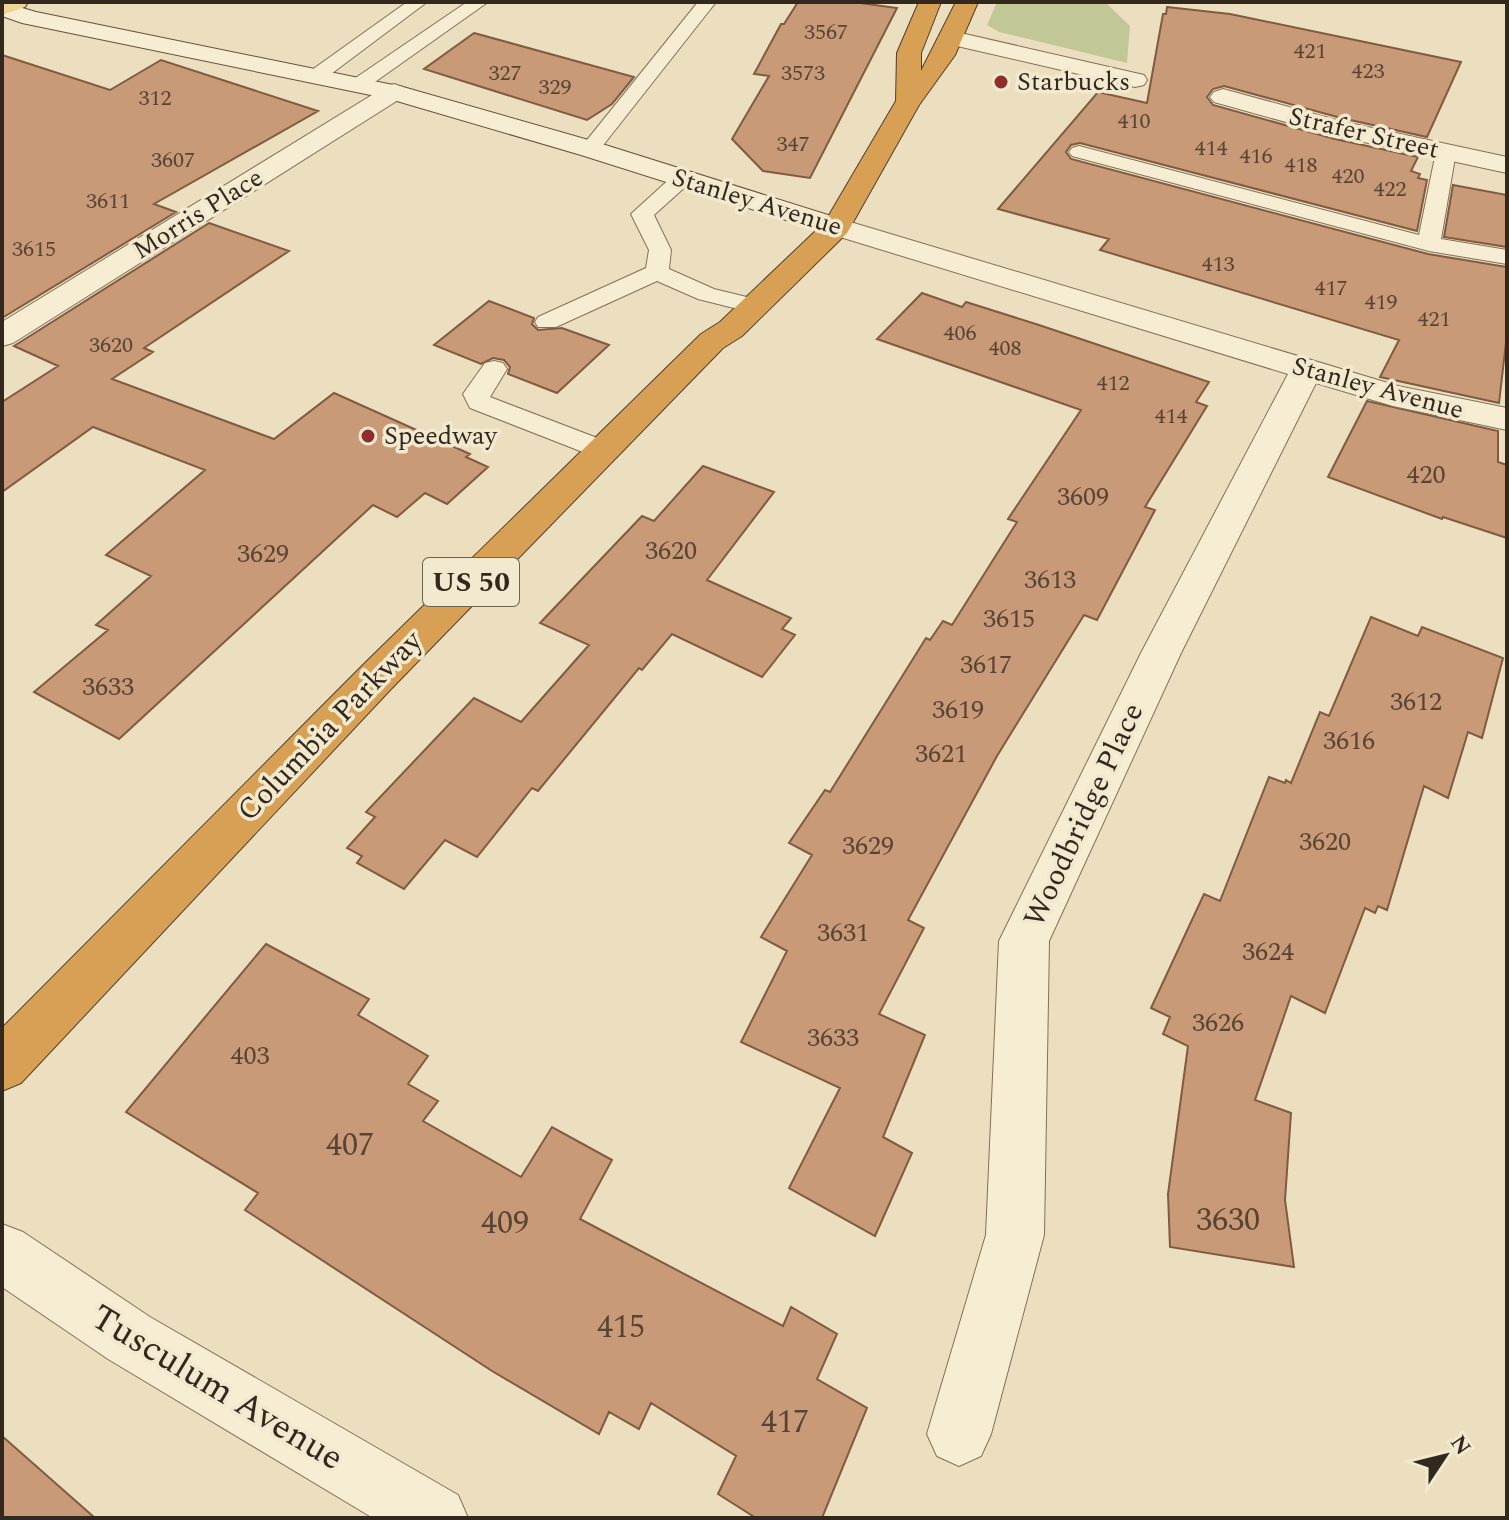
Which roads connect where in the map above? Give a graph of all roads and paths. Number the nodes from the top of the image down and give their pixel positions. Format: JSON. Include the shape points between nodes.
{"nodes":[{"id":1,"x":17,"y":2,"type":"edge"},
{"id":2,"x":418,"y":2,"type":"edge"},
{"id":3,"x":479,"y":2,"type":"edge"},
{"id":4,"x":707,"y":2,"type":"edge"},
{"id":5,"x":930,"y":2,"type":"edge"},
{"id":6,"x":967,"y":2,"type":"edge"},
{"id":7,"x":2,"y":8,"type":"edge"},
{"id":8,"x":952,"y":38,"type":"junction"},
{"id":9,"x":316,"y":76,"type":"junction"},
{"id":10,"x":1135,"y":80,"type":"dead end"},
{"id":11,"x":358,"y":85,"type":"junction"},
{"id":12,"x":394,"y":92,"type":"junction"},
{"id":13,"x":1223,"y":97,"type":"dead end"},
{"id":14,"x":908,"y":102,"type":"junction"},
{"id":15,"x":590,"y":149,"type":"junction"},
{"id":16,"x":1079,"y":152,"type":"dead end"},
{"id":17,"x":1446,"y":152,"type":"junction"},
{"id":18,"x":1507,"y":165,"type":"edge"},
{"id":19,"x":683,"y":179,"type":"junction"},
{"id":20,"x":837,"y":227,"type":"junction"},
{"id":21,"x":1429,"y":244,"type":"junction"},
{"id":22,"x":1507,"y":257,"type":"edge"},
{"id":23,"x":657,"y":272,"type":"junction"},
{"id":24,"x":754,"y":306,"type":"junction"},
{"id":25,"x":547,"y":322,"type":"dead end"},
{"id":26,"x":2,"y":336,"type":"edge"},
{"id":27,"x":494,"y":369,"type":"dead end"},
{"id":28,"x":1306,"y":370,"type":"junction"},
{"id":29,"x":1507,"y":419,"type":"edge"},
{"id":30,"x":603,"y":450,"type":"junction"},
{"id":31,"x":2,"y":1065,"type":"edge"},
{"id":32,"x":2,"y":1253,"type":"edge"},
{"id":33,"x":959,"y":1434,"type":"dead end"},
{"id":34,"x":435,"y":1518,"type":"edge"}],
"edges":[{"from":1,"to":7,"type":"main road"},
{"from":2,"to":9,"type":"lane"},
{"from":3,"to":11,"type":"lane"},
{"from":4,"to":15,"type":"lane"},
{"from":5,"to":14,"type":"highway","name":"Columbia Parkway","number":"US 50","via":[[909,53]]},
{"from":6,"to":8,"type":"highway","name":"Columbia Parkway","number":"US 50"},
{"from":7,"to":9,"type":"street","name":"Stanley Avenue"},
{"from":8,"to":10,"type":"street"},
{"from":8,"to":14,"type":"highway","name":"Columbia Parkway","number":"US 50"},
{"from":9,"to":11,"type":"street","name":"Stanley Avenue"},
{"from":11,"to":12,"type":"street","name":"Stanley Avenue"},
{"from":12,"to":15,"type":"street","name":"Stanley Avenue"},
{"from":12,"to":26,"type":"street","name":"Morris Place"},
{"from":13,"to":17,"type":"street","name":"Strafer Street"},
{"from":14,"to":20,"type":"highway","name":"Columbia Parkway","number":"US 50"},
{"from":15,"to":19,"type":"street","name":"Stanley Avenue"},
{"from":16,"to":21,"type":"lane"},
{"from":17,"to":18,"type":"street","name":"Strafer Street"},
{"from":17,"to":21,"type":"lane"},
{"from":19,"to":20,"type":"street","name":"Stanley Avenue"},
{"from":19,"to":23,"type":"lane","via":[[642,214],[660,250]]},
{"from":20,"to":24,"type":"highway","name":"Columbia Parkway","number":"US 50"},
{"from":20,"to":28,"type":"street","name":"Stanley Avenue"},
{"from":21,"to":22,"type":"lane"},
{"from":23,"to":24,"type":"lane","via":[[706,294]]},
{"from":23,"to":25,"type":"lane"},
{"from":24,"to":30,"type":"highway","name":"Columbia Parkway","number":"US 50"},
{"from":27,"to":30,"type":"lane","via":[[476,394],[479,402]]},
{"from":28,"to":29,"type":"street","name":"Stanley Avenue"},
{"from":28,"to":33,"type":"street","name":"Woodbridge Place","via":[[1161,653],[1024,941],[1015,1235]]},
{"from":30,"to":31,"type":"highway","name":"Columbia Parkway","number":"US 50"},
{"from":32,"to":34,"type":"street","name":"Tusculum Avenue","via":[[129,1338]]}]}
